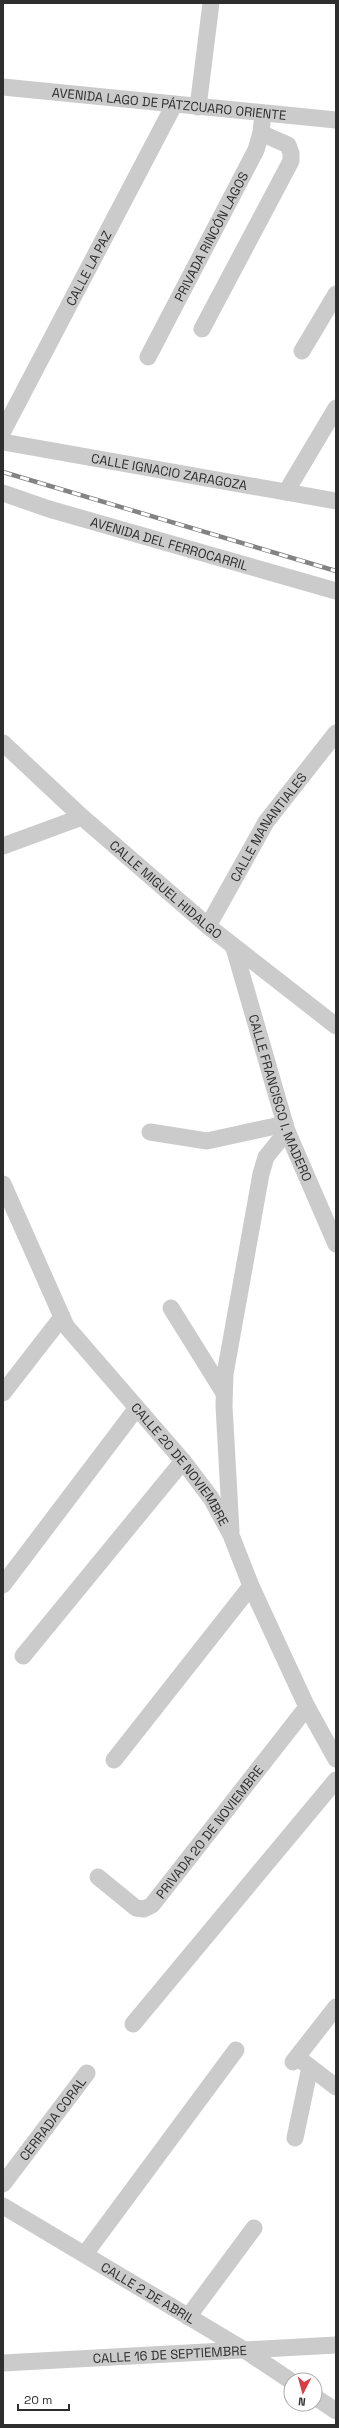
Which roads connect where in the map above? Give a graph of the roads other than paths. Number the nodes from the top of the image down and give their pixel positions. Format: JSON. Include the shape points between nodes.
{"nodes":[{"id":1,"x":211,"y":3,"type":"edge"},
{"id":2,"x":3,"y":87,"type":"edge"},
{"id":3,"x":174,"y":105,"type":"junction"},
{"id":4,"x":198,"y":108,"type":"junction"},
{"id":5,"x":263,"y":113,"type":"junction"},
{"id":6,"x":336,"y":120,"type":"edge"},
{"id":7,"x":261,"y":133,"type":"junction"},
{"id":8,"x":336,"y":294,"type":"edge"},
{"id":9,"x":202,"y":329,"type":"dead end"},
{"id":10,"x":302,"y":351,"type":"dead end"},
{"id":11,"x":148,"y":357,"type":"dead end"},
{"id":12,"x":336,"y":408,"type":"edge"},
{"id":13,"x":3,"y":431,"type":"edge"},
{"id":14,"x":3,"y":442,"type":"edge"},
{"id":15,"x":286,"y":492,"type":"junction"},
{"id":16,"x":3,"y":493,"type":"edge"},
{"id":17,"x":336,"y":501,"type":"edge"},
{"id":18,"x":336,"y":591,"type":"edge"},
{"id":19,"x":336,"y":733,"type":"edge"},
{"id":20,"x":3,"y":744,"type":"edge"},
{"id":21,"x":82,"y":817,"type":"junction"},
{"id":22,"x":3,"y":846,"type":"edge"},
{"id":23,"x":208,"y":926,"type":"junction"},
{"id":24,"x":234,"y":948,"type":"junction"},
{"id":25,"x":336,"y":1026,"type":"edge"},
{"id":26,"x":286,"y":1127,"type":"junction"},
{"id":27,"x":150,"y":1132,"type":"dead end"},
{"id":28,"x":3,"y":1184,"type":"edge"},
{"id":29,"x":336,"y":1244,"type":"edge"},
{"id":30,"x":171,"y":1308,"type":"dead end"},
{"id":31,"x":62,"y":1317,"type":"junction"},
{"id":32,"x":3,"y":1392,"type":"edge"},
{"id":33,"x":224,"y":1393,"type":"junction"},
{"id":34,"x":136,"y":1408,"type":"junction"},
{"id":35,"x":183,"y":1461,"type":"junction"},
{"id":36,"x":232,"y":1535,"type":"junction"},
{"id":37,"x":3,"y":1585,"type":"edge"},
{"id":38,"x":251,"y":1586,"type":"junction"},
{"id":39,"x":23,"y":1656,"type":"dead end"},
{"id":40,"x":307,"y":1707,"type":"junction"},
{"id":41,"x":114,"y":1760,"type":"dead end"},
{"id":42,"x":336,"y":1760,"type":"edge"},
{"id":43,"x":336,"y":1780,"type":"edge"},
{"id":44,"x":98,"y":1877,"type":"dead end"},
{"id":45,"x":336,"y":2007,"type":"edge"},
{"id":46,"x":133,"y":2024,"type":"dead end"},
{"id":47,"x":236,"y":2050,"type":"dead end"},
{"id":48,"x":300,"y":2062,"type":"junction"},
{"id":49,"x":86,"y":2073,"type":"dead end"},
{"id":50,"x":336,"y":2087,"type":"edge"},
{"id":51,"x":295,"y":2138,"type":"dead end"},
{"id":52,"x":3,"y":2184,"type":"edge"},
{"id":53,"x":3,"y":2206,"type":"edge"},
{"id":54,"x":254,"y":2228,"type":"dead end"},
{"id":55,"x":85,"y":2254,"type":"junction"},
{"id":56,"x":188,"y":2317,"type":"junction"},
{"id":57,"x":336,"y":2345,"type":"edge"},
{"id":58,"x":246,"y":2351,"type":"junction"},
{"id":59,"x":3,"y":2363,"type":"edge"},
{"id":60,"x":283,"y":2376,"type":"edge"},
{"id":61,"x":323,"y":2402,"type":"edge"},
{"id":62,"x":336,"y":2411,"type":"edge"},
{"id":63,"x":336,"y":2422,"type":"edge"},
{"id":64,"x":333,"y":2425,"type":"edge"}],
"edges":[{"from":1,"to":4,"type":"street"},
{"from":2,"to":3,"type":"street","name":"AVENIDA LAGO DE PÁTZCUARO ORIENTE"},
{"from":3,"to":4,"type":"street","name":"AVENIDA LAGO DE PÁTZCUARO ORIENTE"},
{"from":3,"to":13,"type":"street","name":"CALLE LA PAZ"},
{"from":4,"to":5,"type":"street","name":"AVENIDA LAGO DE PÁTZCUARO ORIENTE"},
{"from":5,"to":6,"type":"street","name":"AVENIDA LAGO DE PÁTZCUARO ORIENTE"},
{"from":5,"to":7,"type":"street","name":"PRIVADA RINCÓN LAGOS"},
{"from":7,"to":9,"type":"street","via":[[288,145],[291,162]]},
{"from":7,"to":11,"type":"street","name":"PRIVADA RINCÓN LAGOS","via":[[256,150]]},
{"from":8,"to":10,"type":"street"},
{"from":12,"to":15,"type":"street"},
{"from":14,"to":15,"type":"street","name":"CALLE IGNACIO ZARAGOZA"},
{"from":15,"to":17,"type":"street","name":"CALLE IGNACIO ZARAGOZA"},
{"from":16,"to":18,"type":"street","name":"AVENIDA DEL FERROCARRIL","via":[[49,509]]},
{"from":19,"to":23,"type":"street","name":"CALLE MANANTIALES","via":[[266,822]]},
{"from":20,"to":21,"type":"street","name":"CALLE MIGUEL HIDALGO"},
{"from":21,"to":22,"type":"street"},
{"from":21,"to":23,"type":"street","name":"CALLE MIGUEL HIDALGO"},
{"from":23,"to":24,"type":"street","name":"CALLE MIGUEL HIDALGO"},
{"from":24,"to":25,"type":"street","name":"CALLE MIGUEL HIDALGO"},
{"from":24,"to":26,"type":"street","name":"CALLE FRANCISCO I. MADERO"},
{"from":26,"to":27,"type":"street","via":[[207,1141]]},
{"from":26,"to":29,"type":"street","name":"CALLE FRANCISCO I. MADERO"},
{"from":26,"to":33,"type":"street","via":[[266,1157],[261,1174]]},
{"from":28,"to":31,"type":"street","name":"CALLE 20 DE NOVIEMBRE"},
{"from":30,"to":33,"type":"street"},
{"from":31,"to":32,"type":"street"},
{"from":31,"to":34,"type":"street","name":"CALLE 20 DE NOVIEMBRE","via":[[74,1336]]},
{"from":33,"to":36,"type":"street"},
{"from":34,"to":35,"type":"street","name":"CALLE 20 DE NOVIEMBRE"},
{"from":34,"to":37,"type":"street"},
{"from":35,"to":36,"type":"street","name":"CALLE 20 DE NOVIEMBRE","via":[[211,1498]]},
{"from":35,"to":39,"type":"street"},
{"from":36,"to":38,"type":"street","name":"CALLE 20 DE NOVIEMBRE"},
{"from":38,"to":40,"type":"street","name":"CALLE 20 DE NOVIEMBRE"},
{"from":38,"to":41,"type":"street"},
{"from":40,"to":42,"type":"street","name":"CALLE 20 DE NOVIEMBRE"},
{"from":40,"to":44,"type":"street","name":"PRIVADA 20 DE NOVIEMBRE","via":[[152,1905],[144,1909],[136,1908]]},
{"from":43,"to":46,"type":"street"},
{"from":45,"to":48,"type":"street"},
{"from":47,"to":55,"type":"street"},
{"from":48,"to":50,"type":"street"},
{"from":48,"to":51,"type":"street"},
{"from":49,"to":52,"type":"street","name":"CERRADA CORAL"},
{"from":53,"to":55,"type":"street","name":"CALLE 2 DE ABRIL"},
{"from":54,"to":56,"type":"street"},
{"from":55,"to":56,"type":"street","name":"CALLE 2 DE ABRIL"},
{"from":56,"to":58,"type":"street","name":"CALLE 2 DE ABRIL"},
{"from":57,"to":58,"type":"street","name":"CALLE 16 DE SEPTIEMBRE"},
{"from":58,"to":59,"type":"street","name":"CALLE 16 DE SEPTIEMBRE"},
{"from":58,"to":60,"type":"street","name":"CALLE 2 DE ABRIL"},
{"from":61,"to":62,"type":"street"},
{"from":63,"to":64,"type":"street"}]}
